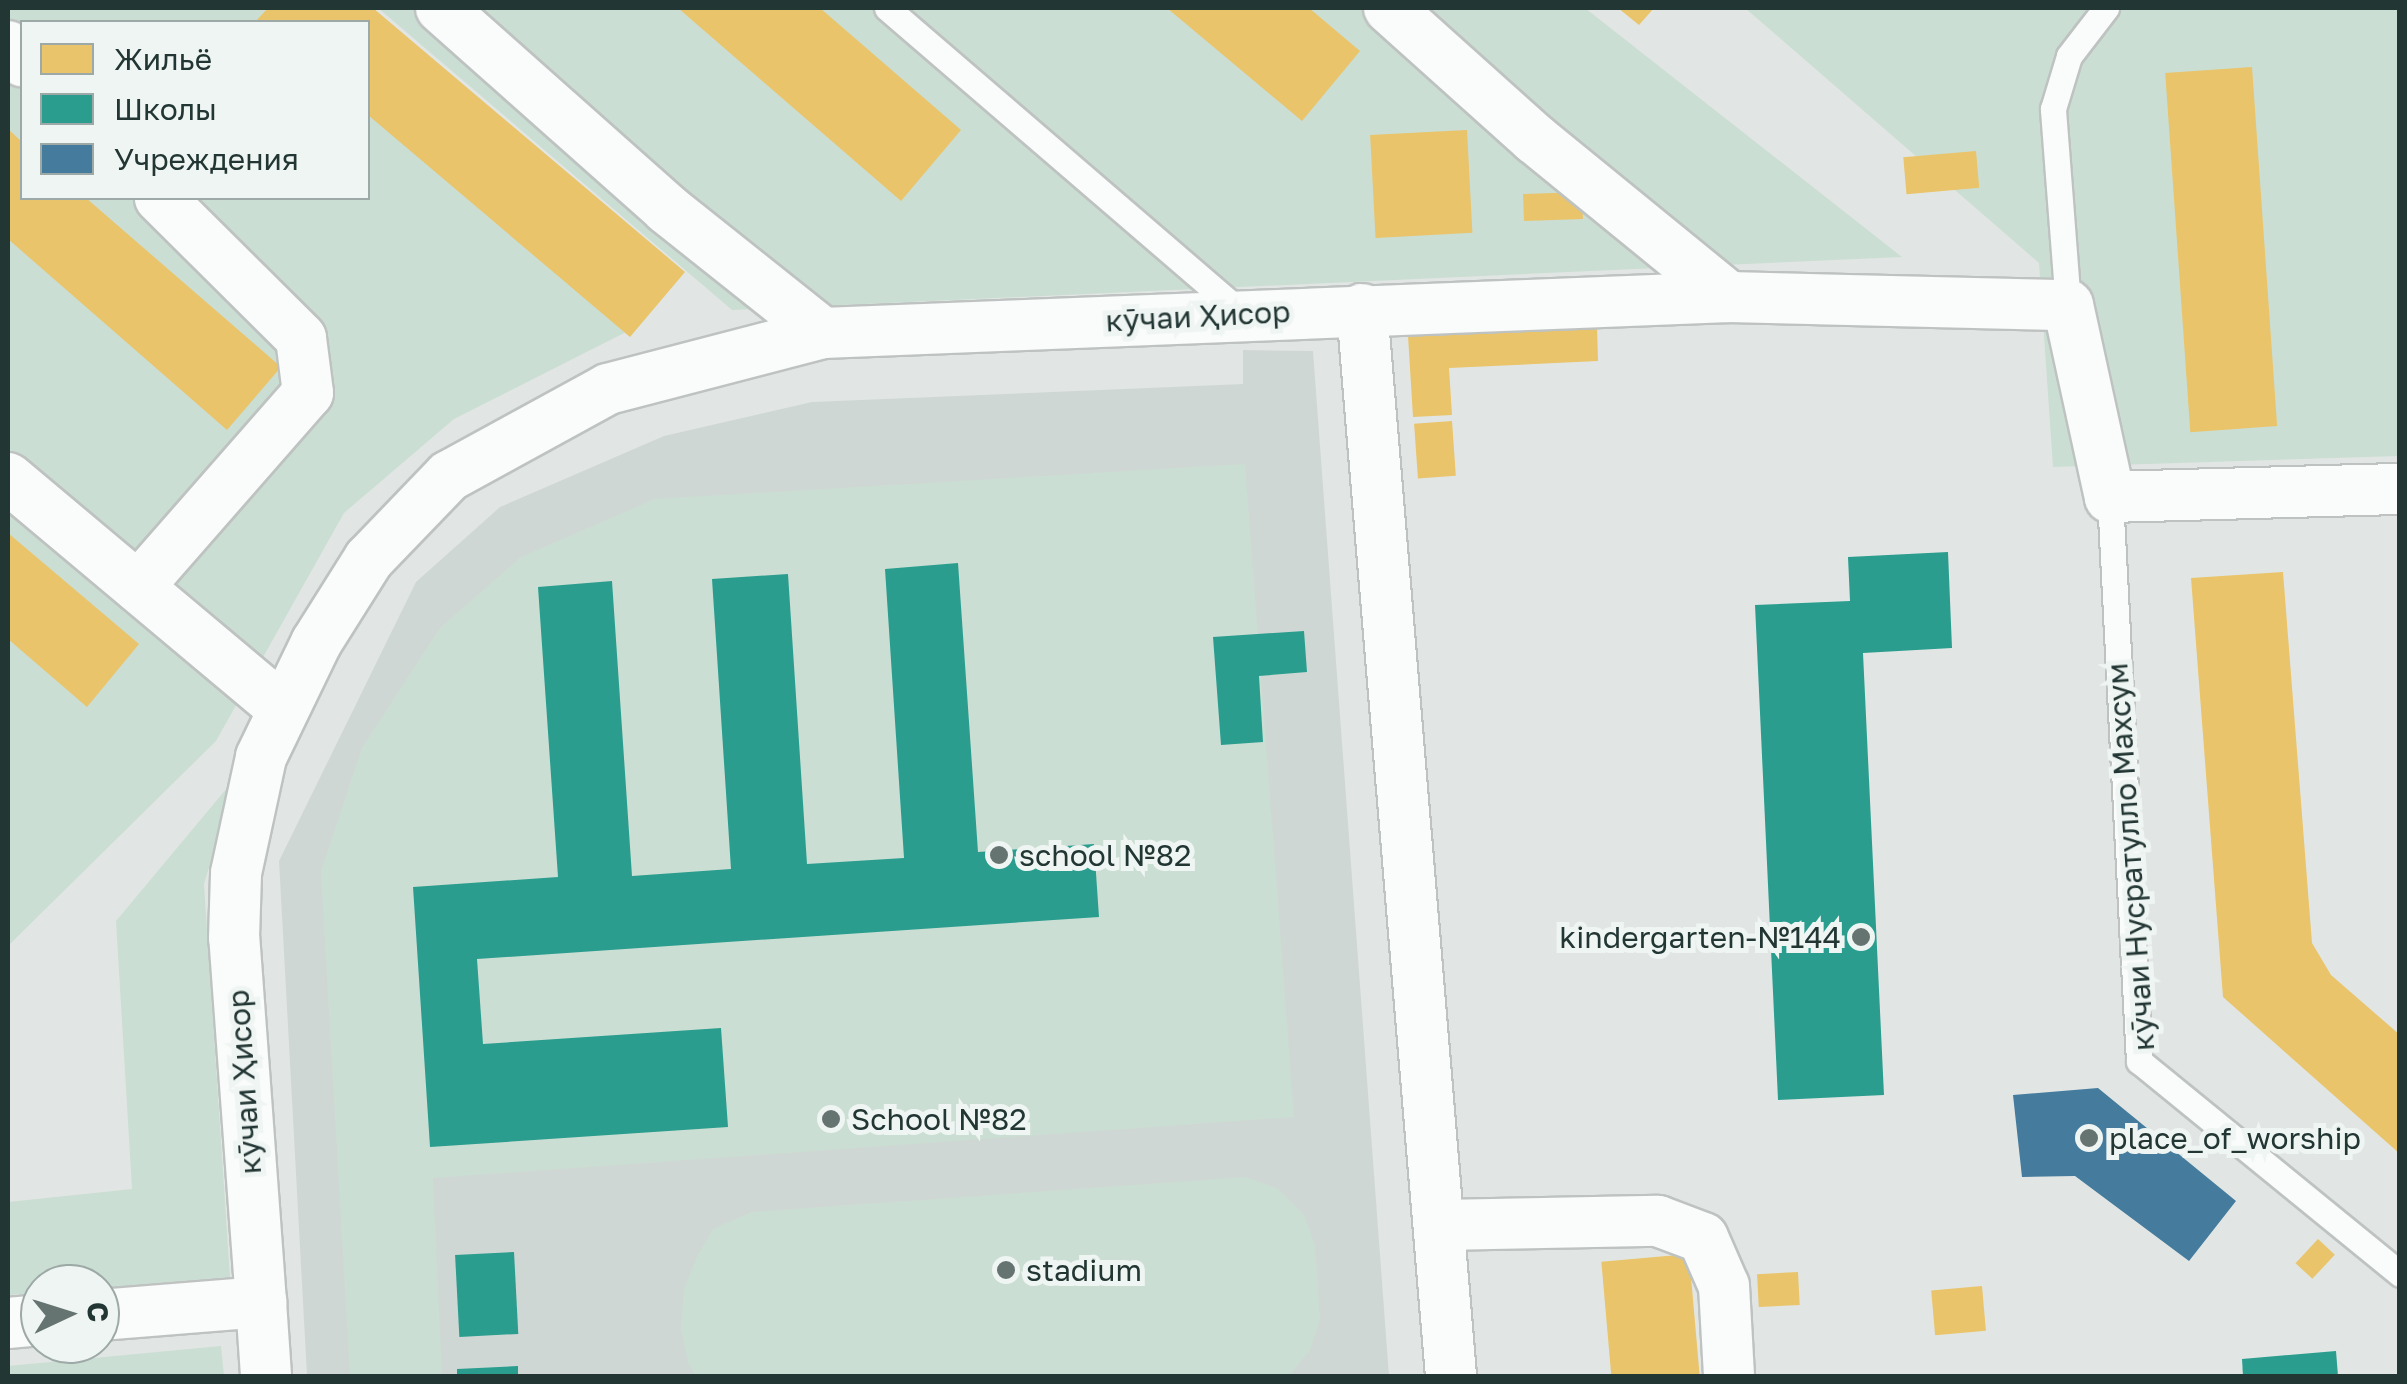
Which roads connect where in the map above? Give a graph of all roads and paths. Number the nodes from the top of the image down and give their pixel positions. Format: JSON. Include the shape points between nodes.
{"nodes":[{"id":1,"x":441,"y":8,"type":"edge"},
{"id":2,"x":887,"y":8,"type":"edge"},
{"id":3,"x":1388,"y":8,"type":"edge"},
{"id":4,"x":2106,"y":8,"type":"edge"},
{"id":5,"x":162,"y":200,"type":"edge"},
{"id":6,"x":1729,"y":297,"type":"junction"},
{"id":7,"x":2068,"y":306,"type":"junction"},
{"id":8,"x":1362,"y":309,"type":"junction"},
{"id":9,"x":1244,"y":315,"type":"junction"},
{"id":10,"x":823,"y":333,"type":"junction"},
{"id":11,"x":8,"y":478,"type":"edge"},
{"id":12,"x":2400,"y":489,"type":"edge"},
{"id":13,"x":2110,"y":497,"type":"junction"},
{"id":14,"x":138,"y":588,"type":"junction"},
{"id":15,"x":282,"y":708,"type":"junction"},
{"id":16,"x":1440,"y":1226,"type":"junction"},
{"id":17,"x":2400,"y":1274,"type":"edge"},
{"id":18,"x":261,"y":1302,"type":"junction"},
{"id":19,"x":120,"y":1313,"type":"edge"},
{"id":20,"x":266,"y":1376,"type":"edge"},
{"id":21,"x":1452,"y":1376,"type":"edge"},
{"id":22,"x":1729,"y":1376,"type":"edge"}],
"edges":[{"from":1,"to":10,"type":"street","via":[[667,209]]},
{"from":2,"to":9,"type":"lane"},
{"from":3,"to":6,"type":"street"},
{"from":4,"to":7,"type":"lane","via":[[2069,56],[2053,108]]},
{"from":5,"to":14,"type":"street","via":[[301,338],[308,393]]},
{"from":6,"to":7,"type":"street","name":"кӯчаи Ҳисор"},
{"from":6,"to":8,"type":"street","name":"кӯчаи Ҳисор"},
{"from":7,"to":13,"type":"street"},
{"from":8,"to":9,"type":"street","name":"кӯчаи Ҳисор"},
{"from":8,"to":16,"type":"street"},
{"from":9,"to":10,"type":"street","name":"кӯчаи Ҳисор"},
{"from":10,"to":15,"type":"street","name":"кӯчаи Ҳисор","via":[[608,389],[449,476],[369,559]]},
{"from":11,"to":14,"type":"street"},
{"from":12,"to":13,"type":"street"},
{"from":13,"to":17,"type":"lane","name":"кӯчаи Hусратулло Махсум","via":[[2139,1061]]},
{"from":14,"to":15,"type":"street"},
{"from":15,"to":18,"type":"street","name":"кӯчаи Ҳисор","via":[[262,757],[236,873],[234,938]]},
{"from":16,"to":21,"type":"street"},
{"from":16,"to":22,"type":"street","via":[[1658,1221],[1703,1238],[1724,1286]]},
{"from":18,"to":19,"type":"street"},
{"from":18,"to":20,"type":"street","name":"кӯчаи Ҳисор"}]}
